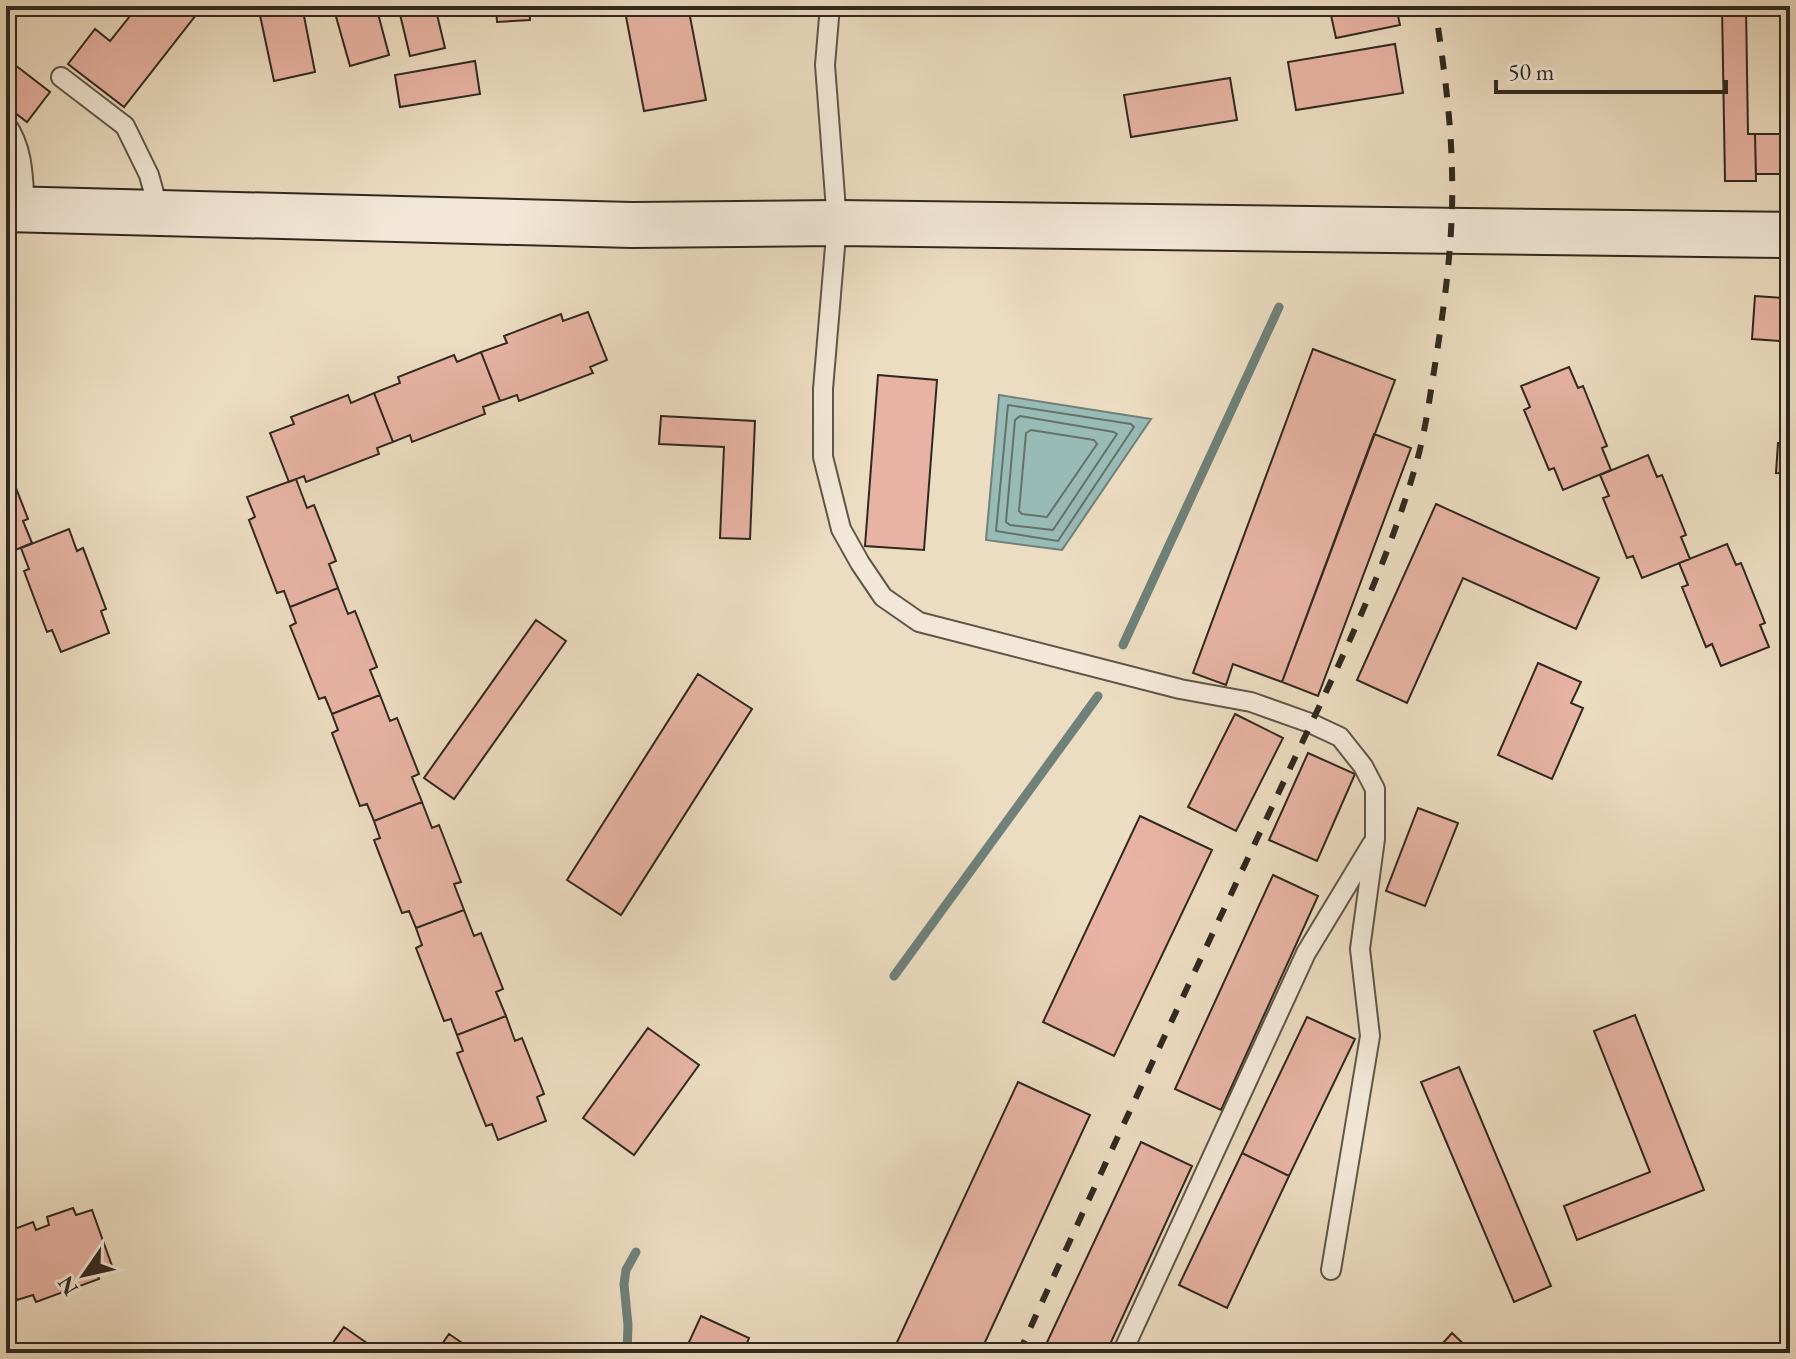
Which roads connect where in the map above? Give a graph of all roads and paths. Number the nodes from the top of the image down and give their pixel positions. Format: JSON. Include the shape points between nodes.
{"nodes":[{"id":1,"x":830,"y":6,"type":"edge"},
{"id":2,"x":61,"y":77,"type":"dead end"},
{"id":3,"x":6,"y":124,"type":"edge"},
{"id":4,"x":16,"y":209,"type":"edge"},
{"id":5,"x":159,"y":211,"type":"junction"},
{"id":6,"x":837,"y":223,"type":"junction"},
{"id":7,"x":1790,"y":235,"type":"edge"},
{"id":8,"x":1375,"y":839,"type":"junction"},
{"id":9,"x":1331,"y":1270,"type":"dead end"},
{"id":10,"x":1122,"y":1353,"type":"edge"}],
"edges":[{"from":1,"to":6,"type":"lane","via":[[825,65]]},
{"from":2,"to":5,"type":"lane","via":[[125,126],[149,175]]},
{"from":3,"to":4,"type":"lane","via":[[21,154]]},
{"from":4,"to":5,"type":"street"},
{"from":5,"to":6,"type":"street","via":[[632,225]]},
{"from":6,"to":7,"type":"street"},
{"from":6,"to":8,"type":"lane","via":[[823,389],[823,457],[841,529],[883,597],[919,622],[1251,702],[1340,737],[1375,789]]},
{"from":8,"to":9,"type":"lane","via":[[1360,949],[1370,1036]]},
{"from":8,"to":10,"type":"lane","via":[[1306,953]]}]}
